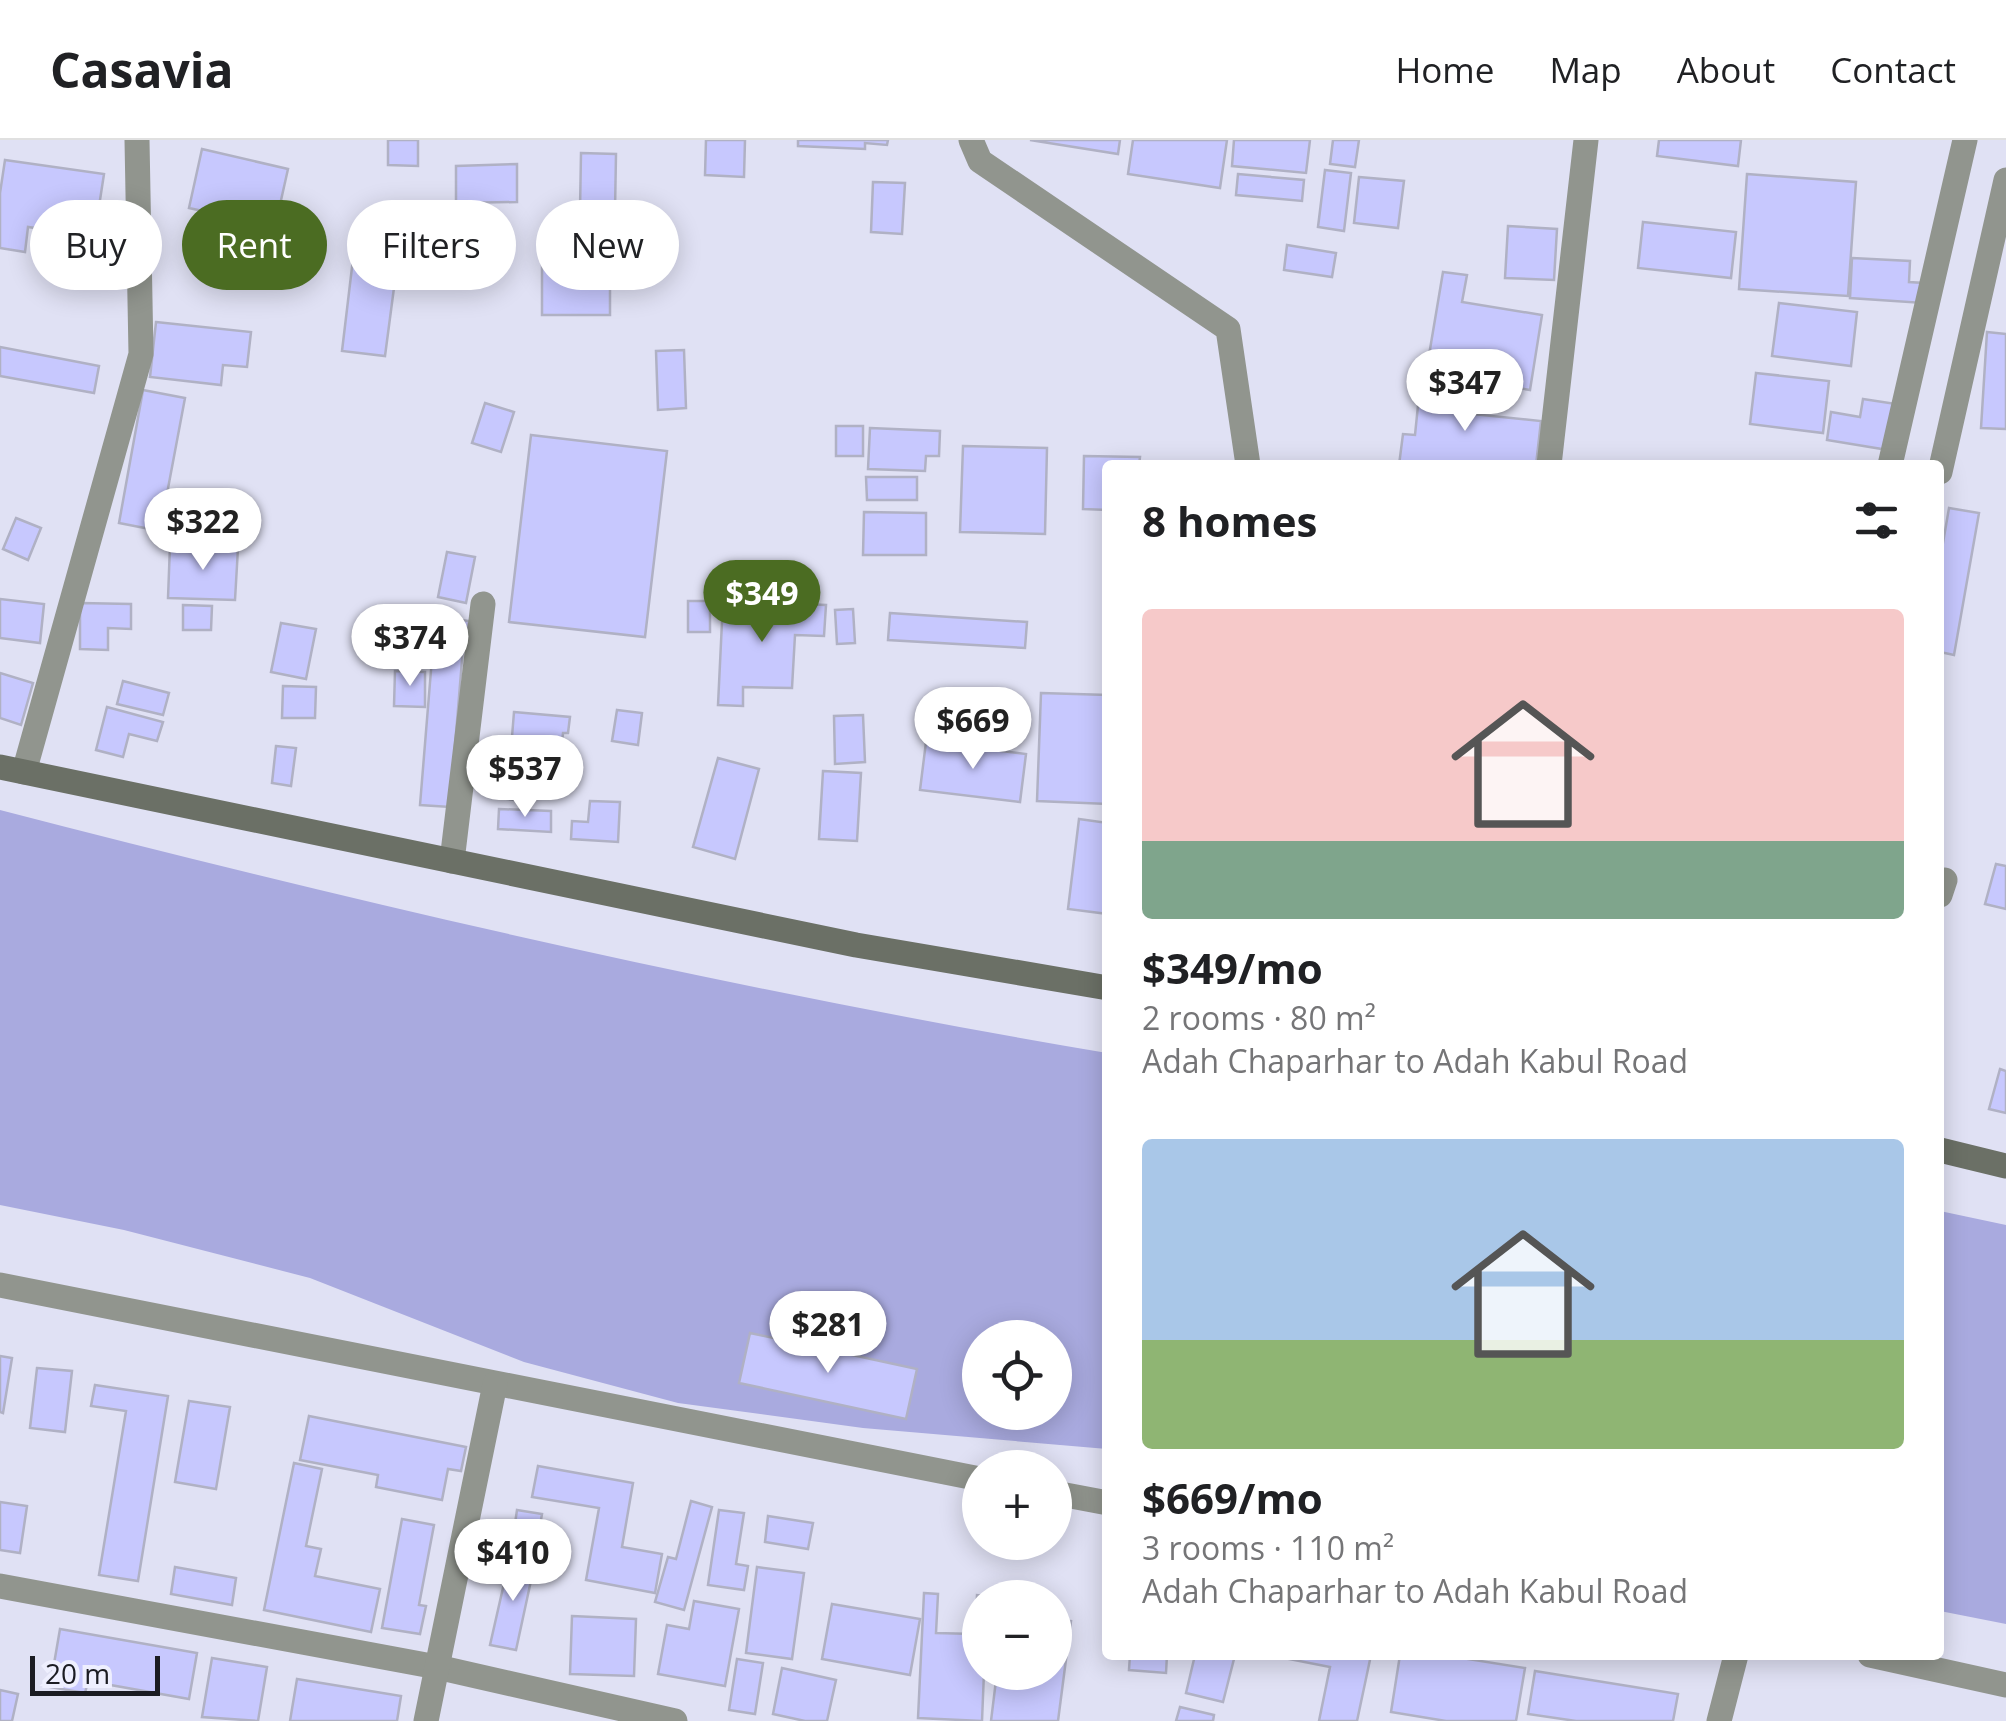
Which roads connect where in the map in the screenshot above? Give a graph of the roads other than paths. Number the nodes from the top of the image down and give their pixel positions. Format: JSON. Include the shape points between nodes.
{"nodes":[{"id":1,"x":137,"y":140,"type":"edge"},
{"id":2,"x":970,"y":140,"type":"edge"},
{"id":3,"x":1586,"y":140,"type":"edge"},
{"id":4,"x":1965,"y":140,"type":"edge"},
{"id":5,"x":2006,"y":180,"type":"edge"},
{"id":6,"x":1247,"y":460,"type":"edge"},
{"id":7,"x":1550,"y":460,"type":"edge"},
{"id":8,"x":1891,"y":460,"type":"edge"},
{"id":9,"x":1943,"y":460,"type":"edge"},
{"id":10,"x":483,"y":604,"type":"dead end"},
{"id":11,"x":12,"y":769,"type":"edge"},
{"id":12,"x":452,"y":861,"type":"junction"},
{"id":13,"x":1102,"y":987,"type":"edge"},
{"id":14,"x":1944,"y":1151,"type":"edge"},
{"id":15,"x":2006,"y":1166,"type":"edge"},
{"id":16,"x":0,"y":1285,"type":"edge"},
{"id":17,"x":494,"y":1384,"type":"junction"},
{"id":18,"x":962,"y":1475,"type":"edge"},
{"id":19,"x":1072,"y":1497,"type":"edge"},
{"id":20,"x":1102,"y":1503,"type":"edge"},
{"id":21,"x":0,"y":1586,"type":"edge"},
{"id":22,"x":1735,"y":1660,"type":"edge"},
{"id":23,"x":1893,"y":1660,"type":"edge"},
{"id":24,"x":437,"y":1667,"type":"junction"},
{"id":25,"x":2006,"y":1685,"type":"edge"},
{"id":26,"x":426,"y":1721,"type":"edge"},
{"id":27,"x":675,"y":1721,"type":"edge"},
{"id":28,"x":1719,"y":1721,"type":"edge"}],
"edges":[{"from":1,"to":11,"type":"street","via":[[141,354]]},
{"from":2,"to":6,"type":"street","via":[[980,161],[1228,329]]},
{"from":3,"to":7,"type":"street"},
{"from":4,"to":8,"type":"street"},
{"from":5,"to":9,"type":"street"},
{"from":10,"to":12,"type":"street"},
{"from":11,"to":12,"type":"main road"},
{"from":12,"to":13,"type":"main road","via":[[856,945]]},
{"from":14,"to":15,"type":"main road"},
{"from":16,"to":17,"type":"street"},
{"from":17,"to":18,"type":"street"},
{"from":17,"to":24,"type":"street"},
{"from":19,"to":20,"type":"street"},
{"from":21,"to":24,"type":"street"},
{"from":22,"to":28,"type":"street"},
{"from":23,"to":25,"type":"street"},
{"from":24,"to":26,"type":"street"},
{"from":24,"to":27,"type":"street"}]}
